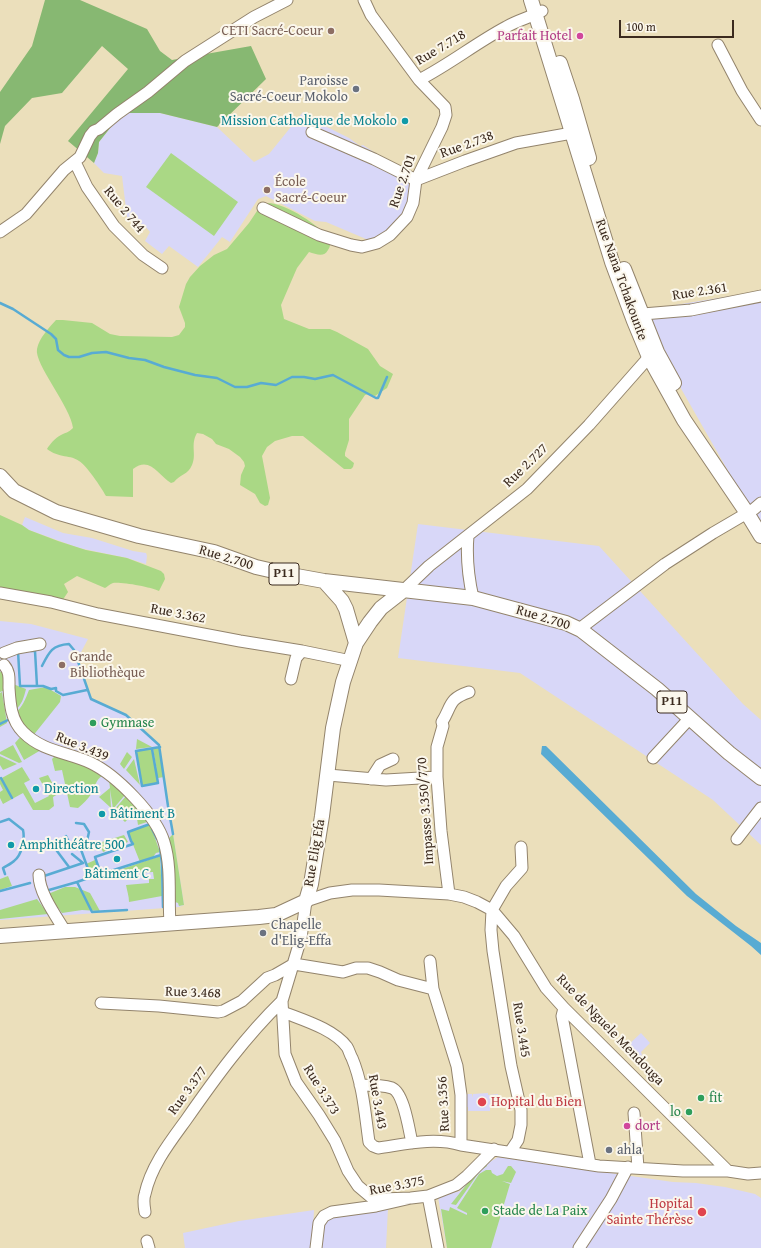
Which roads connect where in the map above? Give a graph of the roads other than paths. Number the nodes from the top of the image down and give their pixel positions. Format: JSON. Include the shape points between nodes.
{"nodes":[{"id":1,"x":288,"y":0,"type":"edge"},
{"id":2,"x":364,"y":0,"type":"edge"},
{"id":3,"x":531,"y":0,"type":"edge"},
{"id":4,"x":539,"y":9,"type":"edge"},
{"id":5,"x":718,"y":45,"type":"dead end"},
{"id":6,"x":420,"y":80,"type":"junction"},
{"id":7,"x":761,"y":120,"type":"edge"},
{"id":8,"x":312,"y":132,"type":"dead end"},
{"id":9,"x":572,"y":133,"type":"junction"},
{"id":10,"x":75,"y":162,"type":"junction"},
{"id":11,"x":416,"y":180,"type":"junction"},
{"id":12,"x":263,"y":208,"type":"dead end"},
{"id":13,"x":0,"y":232,"type":"edge"},
{"id":14,"x":162,"y":268,"type":"dead end"},
{"id":15,"x":761,"y":296,"type":"edge"},
{"id":16,"x":643,"y":314,"type":"junction"},
{"id":17,"x":653,"y":354,"type":"junction"},
{"id":18,"x":0,"y":476,"type":"edge"},
{"id":19,"x":756,"y":511,"type":"edge"},
{"id":20,"x":468,"y":536,"type":"junction"},
{"id":21,"x":761,"y":536,"type":"edge"},
{"id":22,"x":324,"y":581,"type":"junction"},
{"id":23,"x":404,"y":590,"type":"junction"},
{"id":24,"x":0,"y":592,"type":"edge"},
{"id":25,"x":473,"y":598,"type":"junction"},
{"id":26,"x":581,"y":630,"type":"junction"},
{"id":27,"x":356,"y":643,"type":"junction"},
{"id":28,"x":40,"y":644,"type":"dead end"},
{"id":29,"x":302,"y":651,"type":"junction"},
{"id":30,"x":4,"y":653,"type":"dead end"},
{"id":31,"x":351,"y":661,"type":"junction"},
{"id":32,"x":4,"y":665,"type":"dead end"},
{"id":33,"x":291,"y":679,"type":"dead end"},
{"id":34,"x":468,"y":692,"type":"dead end"},
{"id":35,"x":690,"y":718,"type":"junction"},
{"id":36,"x":653,"y":758,"type":"dead end"},
{"id":37,"x":393,"y":759,"type":"dead end"},
{"id":38,"x":328,"y":775,"type":"junction"},
{"id":39,"x":437,"y":777,"type":"junction"},
{"id":40,"x":761,"y":778,"type":"edge"},
{"id":41,"x":371,"y":779,"type":"junction"},
{"id":42,"x":761,"y":808,"type":"edge"},
{"id":43,"x":737,"y":839,"type":"dead end"},
{"id":44,"x":522,"y":847,"type":"dead end"},
{"id":45,"x":39,"y":875,"type":"dead end"},
{"id":46,"x":449,"y":894,"type":"junction"},
{"id":47,"x":306,"y":901,"type":"junction"},
{"id":48,"x":492,"y":910,"type":"junction"},
{"id":49,"x":170,"y":924,"type":"junction"},
{"id":50,"x":65,"y":931,"type":"junction"},
{"id":51,"x":0,"y":936,"type":"edge"},
{"id":52,"x":430,"y":961,"type":"dead end"},
{"id":53,"x":294,"y":964,"type":"junction"},
{"id":54,"x":433,"y":989,"type":"junction"},
{"id":55,"x":101,"y":1003,"type":"dead end"},
{"id":56,"x":283,"y":1006,"type":"junction"},
{"id":57,"x":564,"y":1008,"type":"junction"},
{"id":58,"x":360,"y":1085,"type":"junction"},
{"id":59,"x":634,"y":1113,"type":"dead end"},
{"id":60,"x":412,"y":1143,"type":"junction"},
{"id":61,"x":461,"y":1145,"type":"junction"},
{"id":62,"x":494,"y":1149,"type":"junction"},
{"id":63,"x":510,"y":1152,"type":"junction"},
{"id":64,"x":590,"y":1164,"type":"junction"},
{"id":65,"x":633,"y":1167,"type":"junction"},
{"id":66,"x":728,"y":1171,"type":"junction"},
{"id":67,"x":761,"y":1173,"type":"edge"},
{"id":68,"x":428,"y":1196,"type":"junction"},
{"id":69,"x":411,"y":1198,"type":"junction"},
{"id":70,"x":145,"y":1212,"type":"dead end"},
{"id":71,"x":316,"y":1248,"type":"edge"},
{"id":72,"x":438,"y":1248,"type":"edge"},
{"id":73,"x":579,"y":1248,"type":"edge"}],
"edges":[{"from":1,"to":10,"type":"street","via":[[254,17],[185,61],[148,92],[94,131]]},
{"from":2,"to":6,"type":"street","name":"Rue 7.718","via":[[372,15]]},
{"from":3,"to":4,"type":"main road","name":"Rue Nana Tchakounte"},
{"from":4,"to":6,"type":"street","name":"Rue 7.718","via":[[479,42]]},
{"from":4,"to":9,"type":"main road","name":"Rue Nana Tchakounte"},
{"from":4,"to":16,"type":"main road","name":"Rue Nana Tchakounte","via":[[572,99],[619,255]]},
{"from":5,"to":7,"type":"street","via":[[742,91]]},
{"from":6,"to":11,"type":"street","name":"Rue 2.701","via":[[445,107],[446,115]]},
{"from":8,"to":11,"type":"street"},
{"from":9,"to":11,"type":"street","name":"Rue 2.738","via":[[516,143]]},
{"from":9,"to":17,"type":"main road","name":"Rue Nana Tchakounte","via":[[612,262],[634,321]]},
{"from":10,"to":13,"type":"street","via":[[64,170],[26,214]]},
{"from":10,"to":14,"type":"street","name":"Rue 2 744","via":[[87,187],[114,226]]},
{"from":11,"to":12,"type":"street","name":"Rue 2.701","via":[[413,203],[407,217],[390,235],[377,243],[362,246],[319,235]]},
{"from":15,"to":16,"type":"street","name":"Rue 2.361","via":[[691,310]]},
{"from":16,"to":17,"type":"main road","name":"Rue Nana Tchakounte"},
{"from":17,"to":19,"type":"main road","name":"Rue Nana Tchakounte","via":[[684,420]]},
{"from":17,"to":20,"type":"street","name":"Rue 2.727","via":[[527,489]]},
{"from":18,"to":22,"type":"main road","name":"Rue 2.700","number":"P11","via":[[14,491],[56,512],[139,536],[214,552],[256,567]]},
{"from":19,"to":21,"type":"main road","name":"Rue Nana Tchakounte"},
{"from":19,"to":26,"type":"street","via":[[713,533],[665,564]]},
{"from":20,"to":23,"type":"street","name":"Rue 2.727","via":[[429,566]]},
{"from":20,"to":25,"type":"street","via":[[466,558]]},
{"from":22,"to":23,"type":"main road","name":"Rue 2.700","number":"P11"},
{"from":22,"to":27,"type":"main road","via":[[342,601]]},
{"from":23,"to":25,"type":"main road","name":"Rue 2.700","number":"P11"},
{"from":23,"to":27,"type":"main road","name":"Rue Elig Efa","via":[[380,608]]},
{"from":24,"to":29,"type":"street","name":"Rue 3.362","via":[[98,614]]},
{"from":25,"to":26,"type":"main road","name":"Rue 2.700","number":"P11","via":[[558,620]]},
{"from":26,"to":35,"type":"main road","number":"P11","via":[[652,684]]},
{"from":27,"to":31,"type":"main road","name":"Rue Elig Efa"},
{"from":28,"to":30,"type":"street"},
{"from":29,"to":31,"type":"street","name":"Rue 3.362"},
{"from":29,"to":33,"type":"street","via":[[296,658]]},
{"from":31,"to":38,"type":"main road","name":"Rue Elig Efa","via":[[332,728]]},
{"from":32,"to":49,"type":"street","name":"Rue 3.439","via":[[9,671],[12,717],[22,731],[43,747],[91,763],[110,775],[128,790],[151,818],[164,841],[169,872]]},
{"from":34,"to":39,"type":"street","name":"Impasse 3.350/770","via":[[451,702],[442,722],[437,748]]},
{"from":35,"to":36,"type":"street"},
{"from":35,"to":40,"type":"main road","number":"P11"},
{"from":37,"to":41,"type":"street","via":[[380,765]]},
{"from":38,"to":41,"type":"street"},
{"from":38,"to":47,"type":"main road","name":"Rue Elig Efa","via":[[315,865]]},
{"from":39,"to":41,"type":"street"},
{"from":39,"to":46,"type":"street","name":"Impasse 3.350/770"},
{"from":42,"to":43,"type":"street"},
{"from":44,"to":48,"type":"street","via":[[522,868],[506,886]]},
{"from":45,"to":50,"type":"street","via":[[46,899]]},
{"from":46,"to":47,"type":"street","name":"Rue de Nguele Mendouga","via":[[352,890],[330,893]]},
{"from":46,"to":48,"type":"street","name":"Rue de Nguele Mendouga","via":[[464,897]]},
{"from":47,"to":49,"type":"main road","name":"Rue Elig Efa","via":[[276,915]]},
{"from":47,"to":53,"type":"street","name":"Rue 3.373","via":[[301,938]]},
{"from":48,"to":57,"type":"street","name":"Rue de Nguele Mendouga","via":[[514,936],[546,988]]},
{"from":48,"to":63,"type":"street","name":"Rue 3.445","via":[[493,951],[511,1066],[521,1110],[518,1140]]},
{"from":49,"to":50,"type":"main road","name":"Rue Elig Efa"},
{"from":50,"to":51,"type":"main road","name":"Rue Elig Efa"},
{"from":52,"to":54,"type":"street","name":"Rue 3.356"},
{"from":53,"to":54,"type":"street","via":[[343,972],[368,968],[404,982]]},
{"from":53,"to":55,"type":"street","name":"Rue 3.468","via":[[267,978],[242,1001],[223,1011]]},
{"from":53,"to":56,"type":"street","name":"Rue 3.373"},
{"from":54,"to":61,"type":"street","name":"Rue 3.356","via":[[457,1066],[461,1095]]},
{"from":56,"to":58,"type":"street","name":"Rue 3.443","via":[[332,1034],[347,1047]]},
{"from":56,"to":69,"type":"street","name":"Rue 3.373","via":[[285,1054],[290,1069],[335,1141],[348,1171],[371,1197]]},
{"from":56,"to":70,"type":"street","name":"Rue 3.377","via":[[262,1020],[237,1050],[165,1149],[144,1195]]},
{"from":57,"to":64,"type":"street","via":[[562,1016]]},
{"from":57,"to":66,"type":"street","name":"Rue de Nguele Mendouga"},
{"from":58,"to":60,"type":"street","via":[[391,1088],[397,1091]]},
{"from":58,"to":60,"type":"street","name":"Rue 3.443","via":[[369,1142],[378,1148]]},
{"from":59,"to":65,"type":"street"},
{"from":60,"to":61,"type":"street","name":"Rue 3.443","via":[[437,1140]]},
{"from":61,"to":62,"type":"street","name":"Rue 3.356"},
{"from":62,"to":63,"type":"street","name":"Rue 3.356"},
{"from":62,"to":68,"type":"street","name":"Rue 3.375","via":[[456,1185]]},
{"from":63,"to":64,"type":"street","name":"Rue 3.356"},
{"from":64,"to":65,"type":"street","name":"Rue 3.356"},
{"from":65,"to":66,"type":"street","name":"Rue 3.356"},
{"from":65,"to":73,"type":"street"},
{"from":66,"to":67,"type":"street"},
{"from":68,"to":69,"type":"street","name":"Rue 3.375"},
{"from":68,"to":72,"type":"street"},
{"from":69,"to":71,"type":"street","name":"Rue 3.375","via":[[332,1212],[324,1216],[319,1223]]}]}
